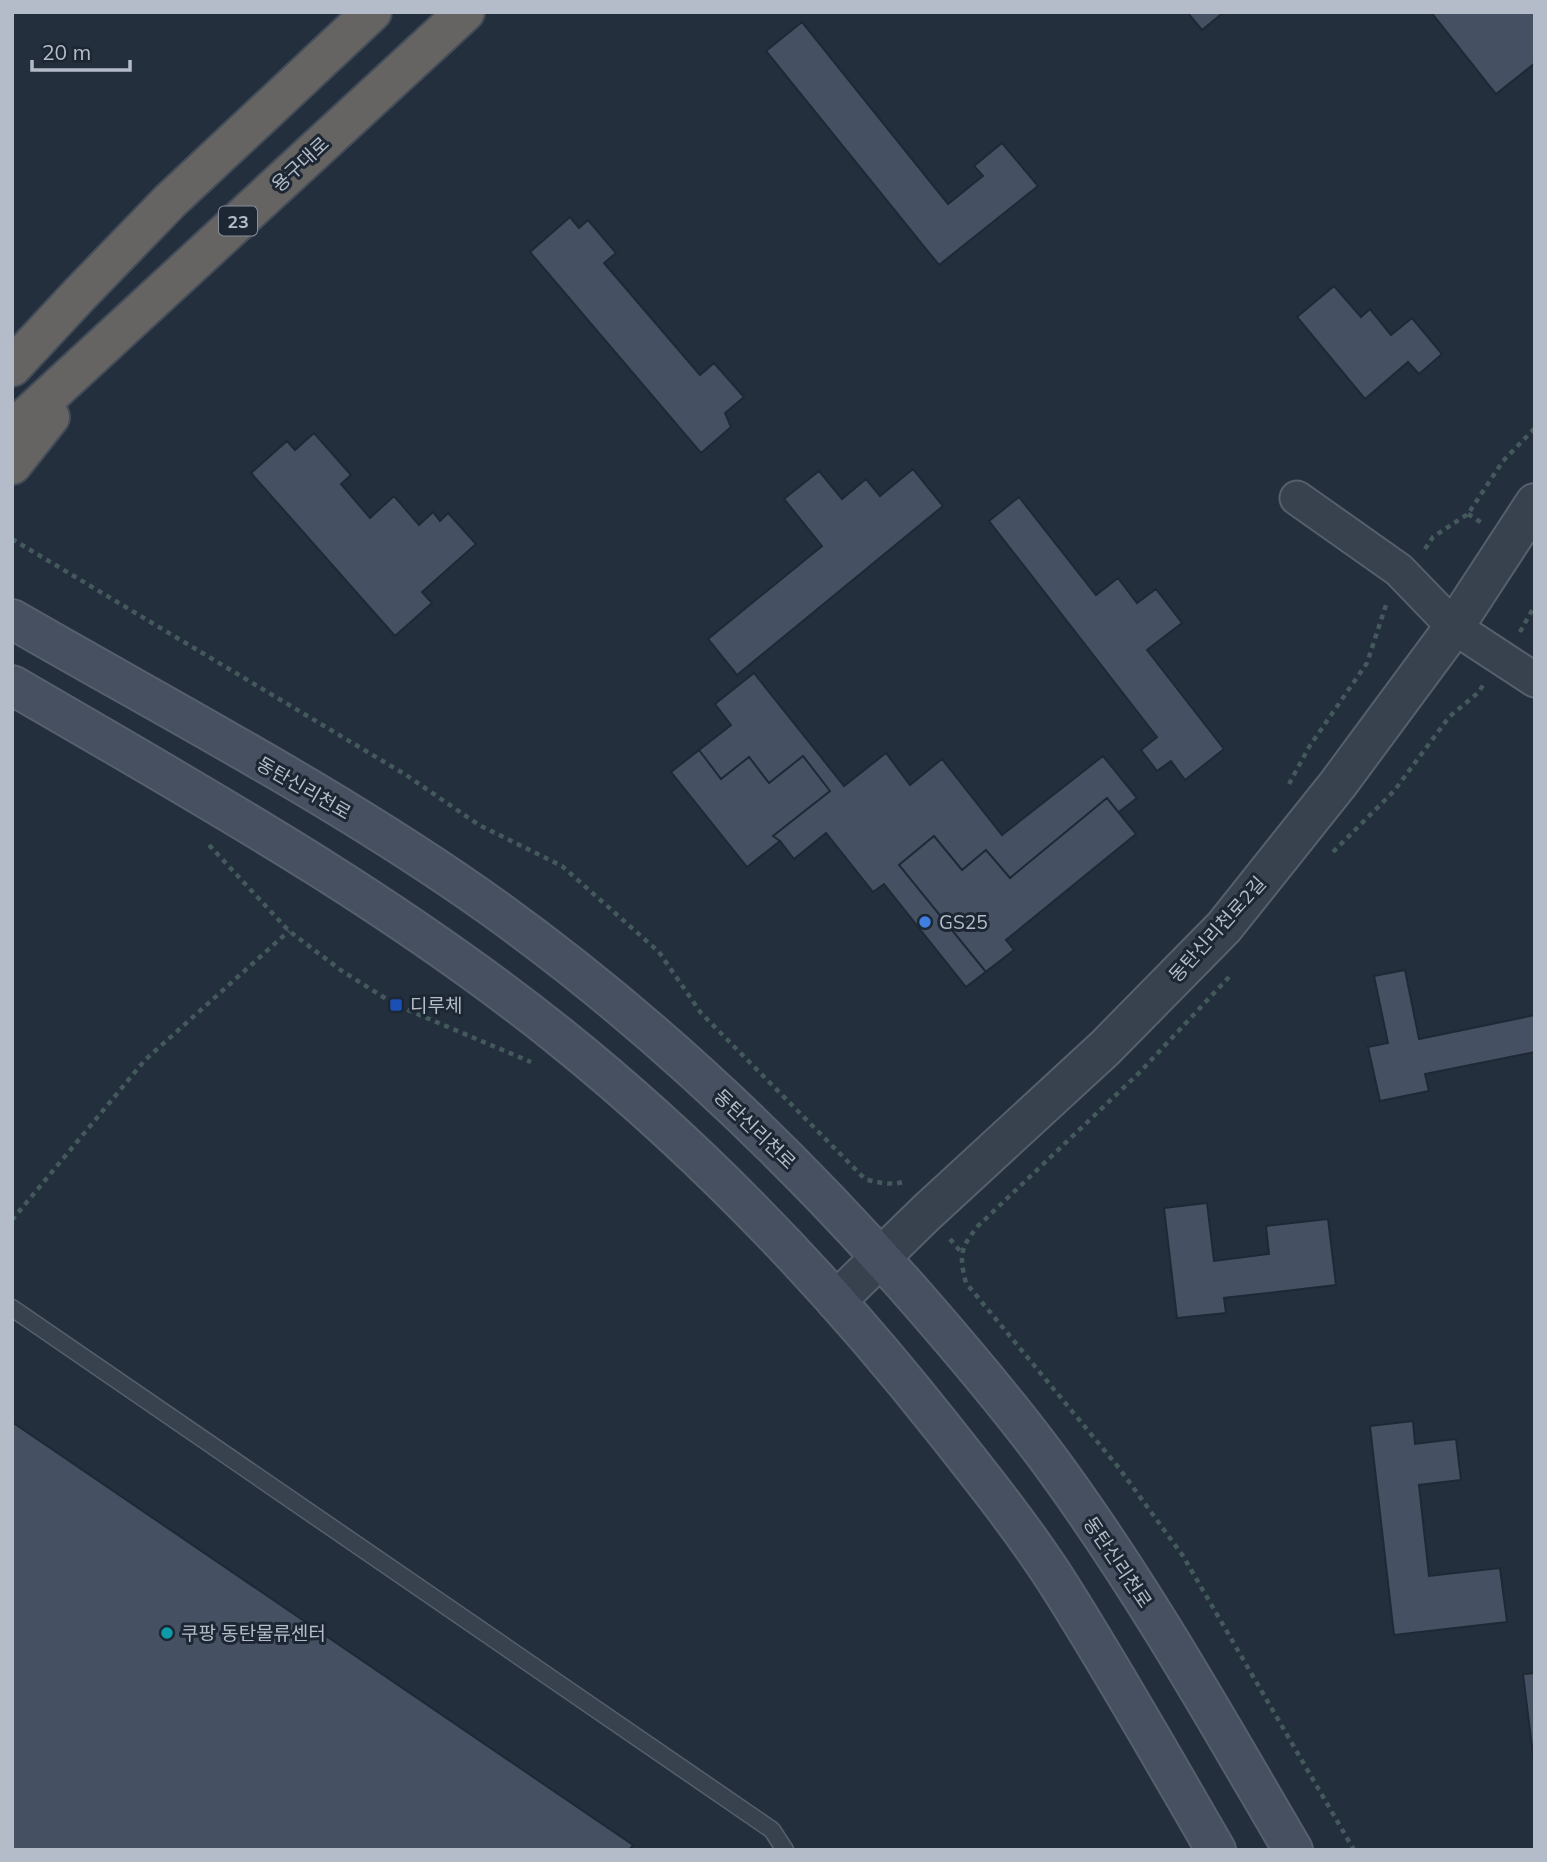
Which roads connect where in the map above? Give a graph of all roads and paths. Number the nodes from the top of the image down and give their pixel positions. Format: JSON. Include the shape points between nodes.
{"nodes":[{"id":1,"x":372,"y":12,"type":"edge"},
{"id":2,"x":466,"y":12,"type":"edge"},
{"id":3,"x":79,"y":295,"type":"junction"},
{"id":4,"x":113,"y":335,"type":"junction"},
{"id":5,"x":12,"y":336,"type":"edge"},
{"id":6,"x":12,"y":367,"type":"edge"},
{"id":7,"x":1535,"y":428,"type":"edge"},
{"id":8,"x":12,"y":430,"type":"edge"},
{"id":9,"x":12,"y":465,"type":"edge"},
{"id":10,"x":1297,"y":498,"type":"dead end"},
{"id":11,"x":1535,"y":503,"type":"edge"},
{"id":12,"x":1433,"y":537,"type":"dead end"},
{"id":13,"x":12,"y":539,"type":"edge"},
{"id":14,"x":1535,"y":605,"type":"edge"},
{"id":15,"x":1384,"y":608,"type":"dead end"},
{"id":16,"x":12,"y":619,"type":"edge"},
{"id":17,"x":1526,"y":624,"type":"dead end"},
{"id":18,"x":1454,"y":627,"type":"junction"},
{"id":19,"x":1535,"y":680,"type":"edge"},
{"id":20,"x":12,"y":685,"type":"edge"},
{"id":21,"x":1282,"y":796,"type":"dead end"},
{"id":22,"x":201,"y":840,"type":"dead end"},
{"id":23,"x":289,"y":931,"type":"junction"},
{"id":24,"x":535,"y":1063,"type":"dead end"},
{"id":25,"x":913,"y":1178,"type":"dead end"},
{"id":26,"x":12,"y":1220,"type":"edge"},
{"id":27,"x":961,"y":1252,"type":"dead end"},
{"id":28,"x":882,"y":1258,"type":"junction"},
{"id":29,"x":836,"y":1301,"type":"junction"},
{"id":30,"x":12,"y":1308,"type":"edge"},
{"id":31,"x":785,"y":1850,"type":"edge"},
{"id":32,"x":1216,"y":1850,"type":"edge"},
{"id":33,"x":1293,"y":1850,"type":"edge"},
{"id":34,"x":1354,"y":1850,"type":"edge"}],
"edges":[{"from":1,"to":3,"type":"highway","via":[[170,201]]},
{"from":2,"to":4,"type":"highway","name":"용구대로","number":"23"},
{"from":3,"to":5,"type":"highway"},
{"from":3,"to":6,"type":"highway"},
{"from":4,"to":8,"type":"highway","name":"용구대로","number":"23"},
{"from":4,"to":9,"type":"highway"},
{"from":7,"to":12,"type":"path","via":[[1503,461],[1468,514]]},
{"from":10,"to":18,"type":"street","via":[[1399,570]]},
{"from":11,"to":18,"type":"street","name":"동탄신리천로2길"},
{"from":13,"to":25,"type":"path","via":[[406,775],[479,825],[562,866],[659,952],[701,1013],[865,1179],[899,1183]]},
{"from":14,"to":17,"type":"path"},
{"from":15,"to":21,"type":"path","via":[[1367,663],[1309,747]]},
{"from":16,"to":28,"type":"main road","name":"동탄신리천로","via":[[332,804],[495,909],[659,1039],[743,1116]]},
{"from":18,"to":19,"type":"street"},
{"from":18,"to":28,"type":"street","name":"동탄신리천로2길","via":[[1224,927],[1105,1048]]},
{"from":20,"to":29,"type":"main road","via":[[302,855],[475,972],[641,1106],[742,1202]]},
{"from":22,"to":23,"type":"path"},
{"from":23,"to":24,"type":"path","via":[[396,1006]]},
{"from":23,"to":26,"type":"path","via":[[145,1060]]},
{"from":27,"to":34,"type":"path","via":[[966,1283],[1119,1468],[1183,1556]]},
{"from":28,"to":29,"type":"street","name":"동탄신리천로2길"},
{"from":28,"to":33,"type":"main road","name":"동탄신리천로","via":[[1003,1398],[1061,1476],[1165,1633]]},
{"from":29,"to":32,"type":"main road","via":[[979,1474],[1053,1575]]},
{"from":30,"to":31,"type":"lane","via":[[772,1830]]}]}
